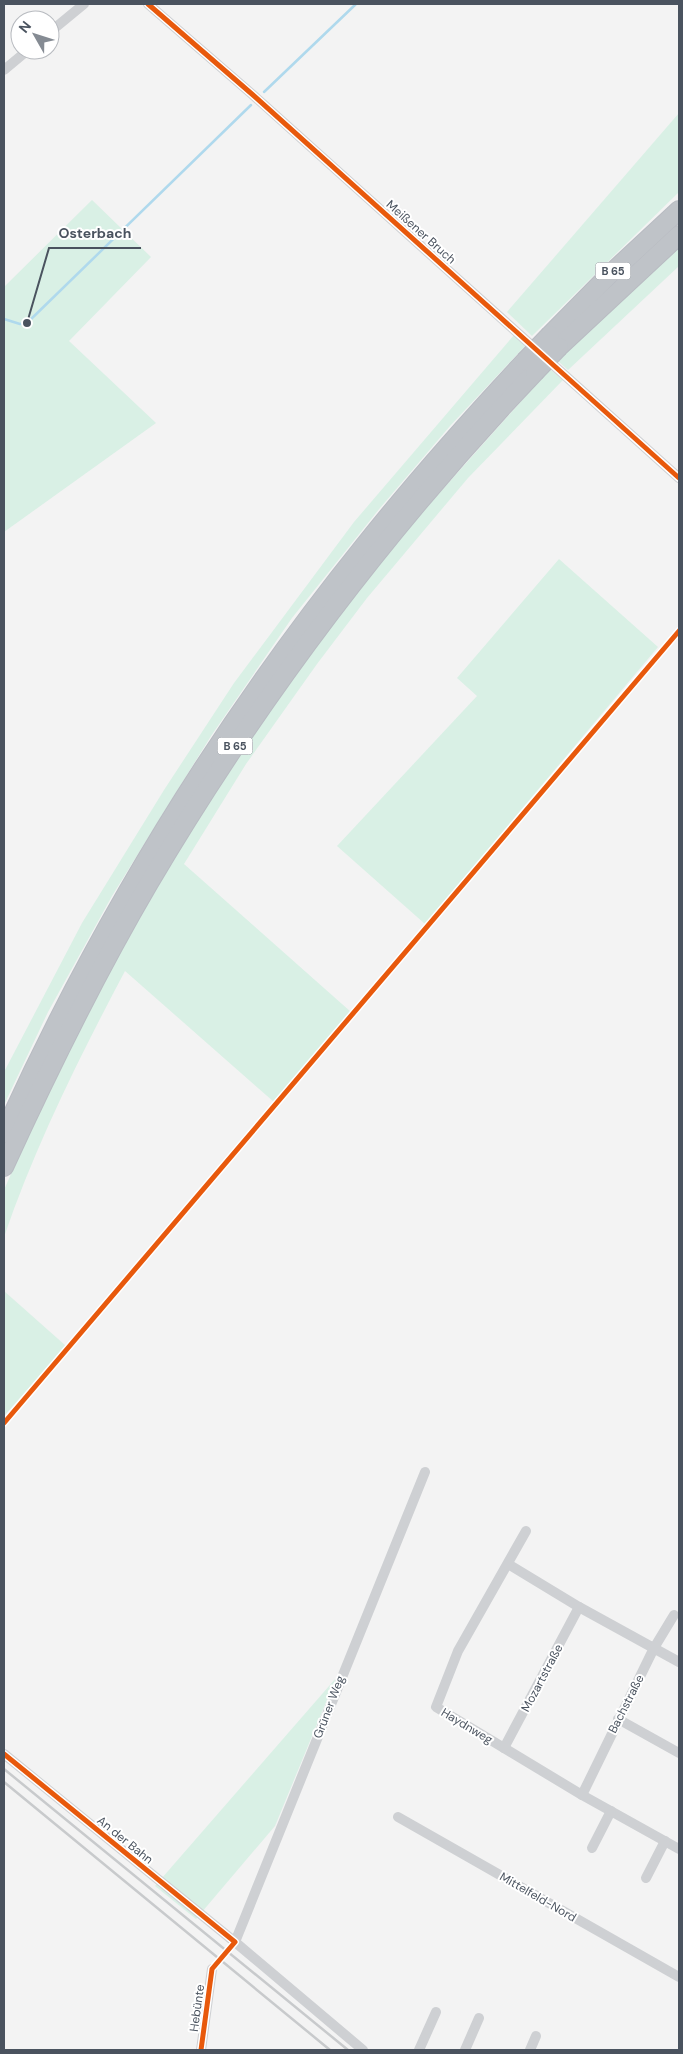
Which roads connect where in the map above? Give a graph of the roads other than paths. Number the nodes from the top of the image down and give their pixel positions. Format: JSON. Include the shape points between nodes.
{"nodes":[{"id":1,"x":84,"y":4,"type":"edge"},
{"id":2,"x":148,"y":4,"type":"edge"},
{"id":3,"x":60,"y":24,"type":"edge"},
{"id":4,"x":16,"y":60,"type":"edge"},
{"id":5,"x":4,"y":70,"type":"edge"},
{"id":6,"x":679,"y":210,"type":"edge"},
{"id":7,"x":679,"y":235,"type":"edge"},
{"id":8,"x":555,"y":341,"type":"junction"},
{"id":9,"x":530,"y":366,"type":"junction"},
{"id":10,"x":679,"y":478,"type":"edge"},
{"id":11,"x":4,"y":1133,"type":"edge"},
{"id":12,"x":4,"y":1167,"type":"edge"},
{"id":13,"x":425,"y":1472,"type":"dead end"},
{"id":14,"x":526,"y":1531,"type":"dead end"},
{"id":15,"x":508,"y":1564,"type":"junction"},
{"id":16,"x":580,"y":1607,"type":"junction"},
{"id":17,"x":674,"y":1615,"type":"dead end"},
{"id":18,"x":654,"y":1648,"type":"junction"},
{"id":19,"x":679,"y":1662,"type":"edge"},
{"id":20,"x":618,"y":1718,"type":"junction"},
{"id":21,"x":504,"y":1748,"type":"junction"},
{"id":22,"x":679,"y":1753,"type":"edge"},
{"id":23,"x":4,"y":1754,"type":"edge"},
{"id":24,"x":582,"y":1795,"type":"junction"},
{"id":25,"x":611,"y":1811,"type":"junction"},
{"id":26,"x":398,"y":1816,"type":"dead end"},
{"id":27,"x":665,"y":1841,"type":"junction"},
{"id":28,"x":592,"y":1848,"type":"dead end"},
{"id":29,"x":679,"y":1849,"type":"edge"},
{"id":30,"x":646,"y":1878,"type":"dead end"},
{"id":31,"x":235,"y":1942,"type":"junction"},
{"id":32,"x":212,"y":1969,"type":"dead end"},
{"id":33,"x":679,"y":1977,"type":"edge"},
{"id":34,"x":436,"y":2012,"type":"dead end"},
{"id":35,"x":479,"y":2018,"type":"dead end"},
{"id":36,"x":536,"y":2036,"type":"dead end"},
{"id":37,"x":201,"y":2050,"type":"edge"},
{"id":38,"x":363,"y":2050,"type":"edge"},
{"id":39,"x":419,"y":2050,"type":"edge"},
{"id":40,"x":465,"y":2050,"type":"edge"},
{"id":41,"x":530,"y":2050,"type":"edge"}],
"edges":[{"from":1,"to":3,"type":"street"},
{"from":2,"to":10,"type":"street","name":"Meißener Bruch"},
{"from":4,"to":5,"type":"street"},
{"from":6,"to":8,"type":"highway","number":"B 65","via":[[607,277]]},
{"from":7,"to":8,"type":"highway","number":"B 65"},
{"from":8,"to":9,"type":"highway","number":"B 65","bridge":true},
{"from":9,"to":11,"type":"highway","number":"B 65","via":[[427,470],[364,546],[224,737],[96,946]]},
{"from":9,"to":12,"type":"highway","number":"B 65","via":[[380,549],[284,675],[236,745],[109,953]]},
{"from":13,"to":31,"type":"street","name":"Grüner Weg"},
{"from":14,"to":15,"type":"street","name":"Haydnweg"},
{"from":15,"to":16,"type":"street"},
{"from":15,"to":21,"type":"street","name":"Haydnweg","via":[[458,1651],[436,1707]]},
{"from":16,"to":18,"type":"street"},
{"from":16,"to":21,"type":"street","name":"Mozartstraße"},
{"from":17,"to":18,"type":"street","name":"Bachstraße"},
{"from":18,"to":19,"type":"street"},
{"from":18,"to":20,"type":"street","name":"Bachstraße"},
{"from":20,"to":22,"type":"street"},
{"from":20,"to":24,"type":"street","name":"Bachstraße"},
{"from":21,"to":24,"type":"street","name":"Haydnweg"},
{"from":23,"to":31,"type":"street","name":"An der Bahn"},
{"from":24,"to":25,"type":"street","name":"Haydnweg"},
{"from":25,"to":27,"type":"street","name":"Haydnweg"},
{"from":25,"to":28,"type":"street"},
{"from":26,"to":33,"type":"street","name":"Mittelfeld-Nord"},
{"from":27,"to":29,"type":"street","name":"Haydnweg"},
{"from":27,"to":30,"type":"street"},
{"from":31,"to":38,"type":"street","name":"An der Bahn"},
{"from":32,"to":37,"type":"street","name":"Hebünte"},
{"from":34,"to":39,"type":"street"},
{"from":35,"to":40,"type":"street"},
{"from":36,"to":41,"type":"street"}]}
